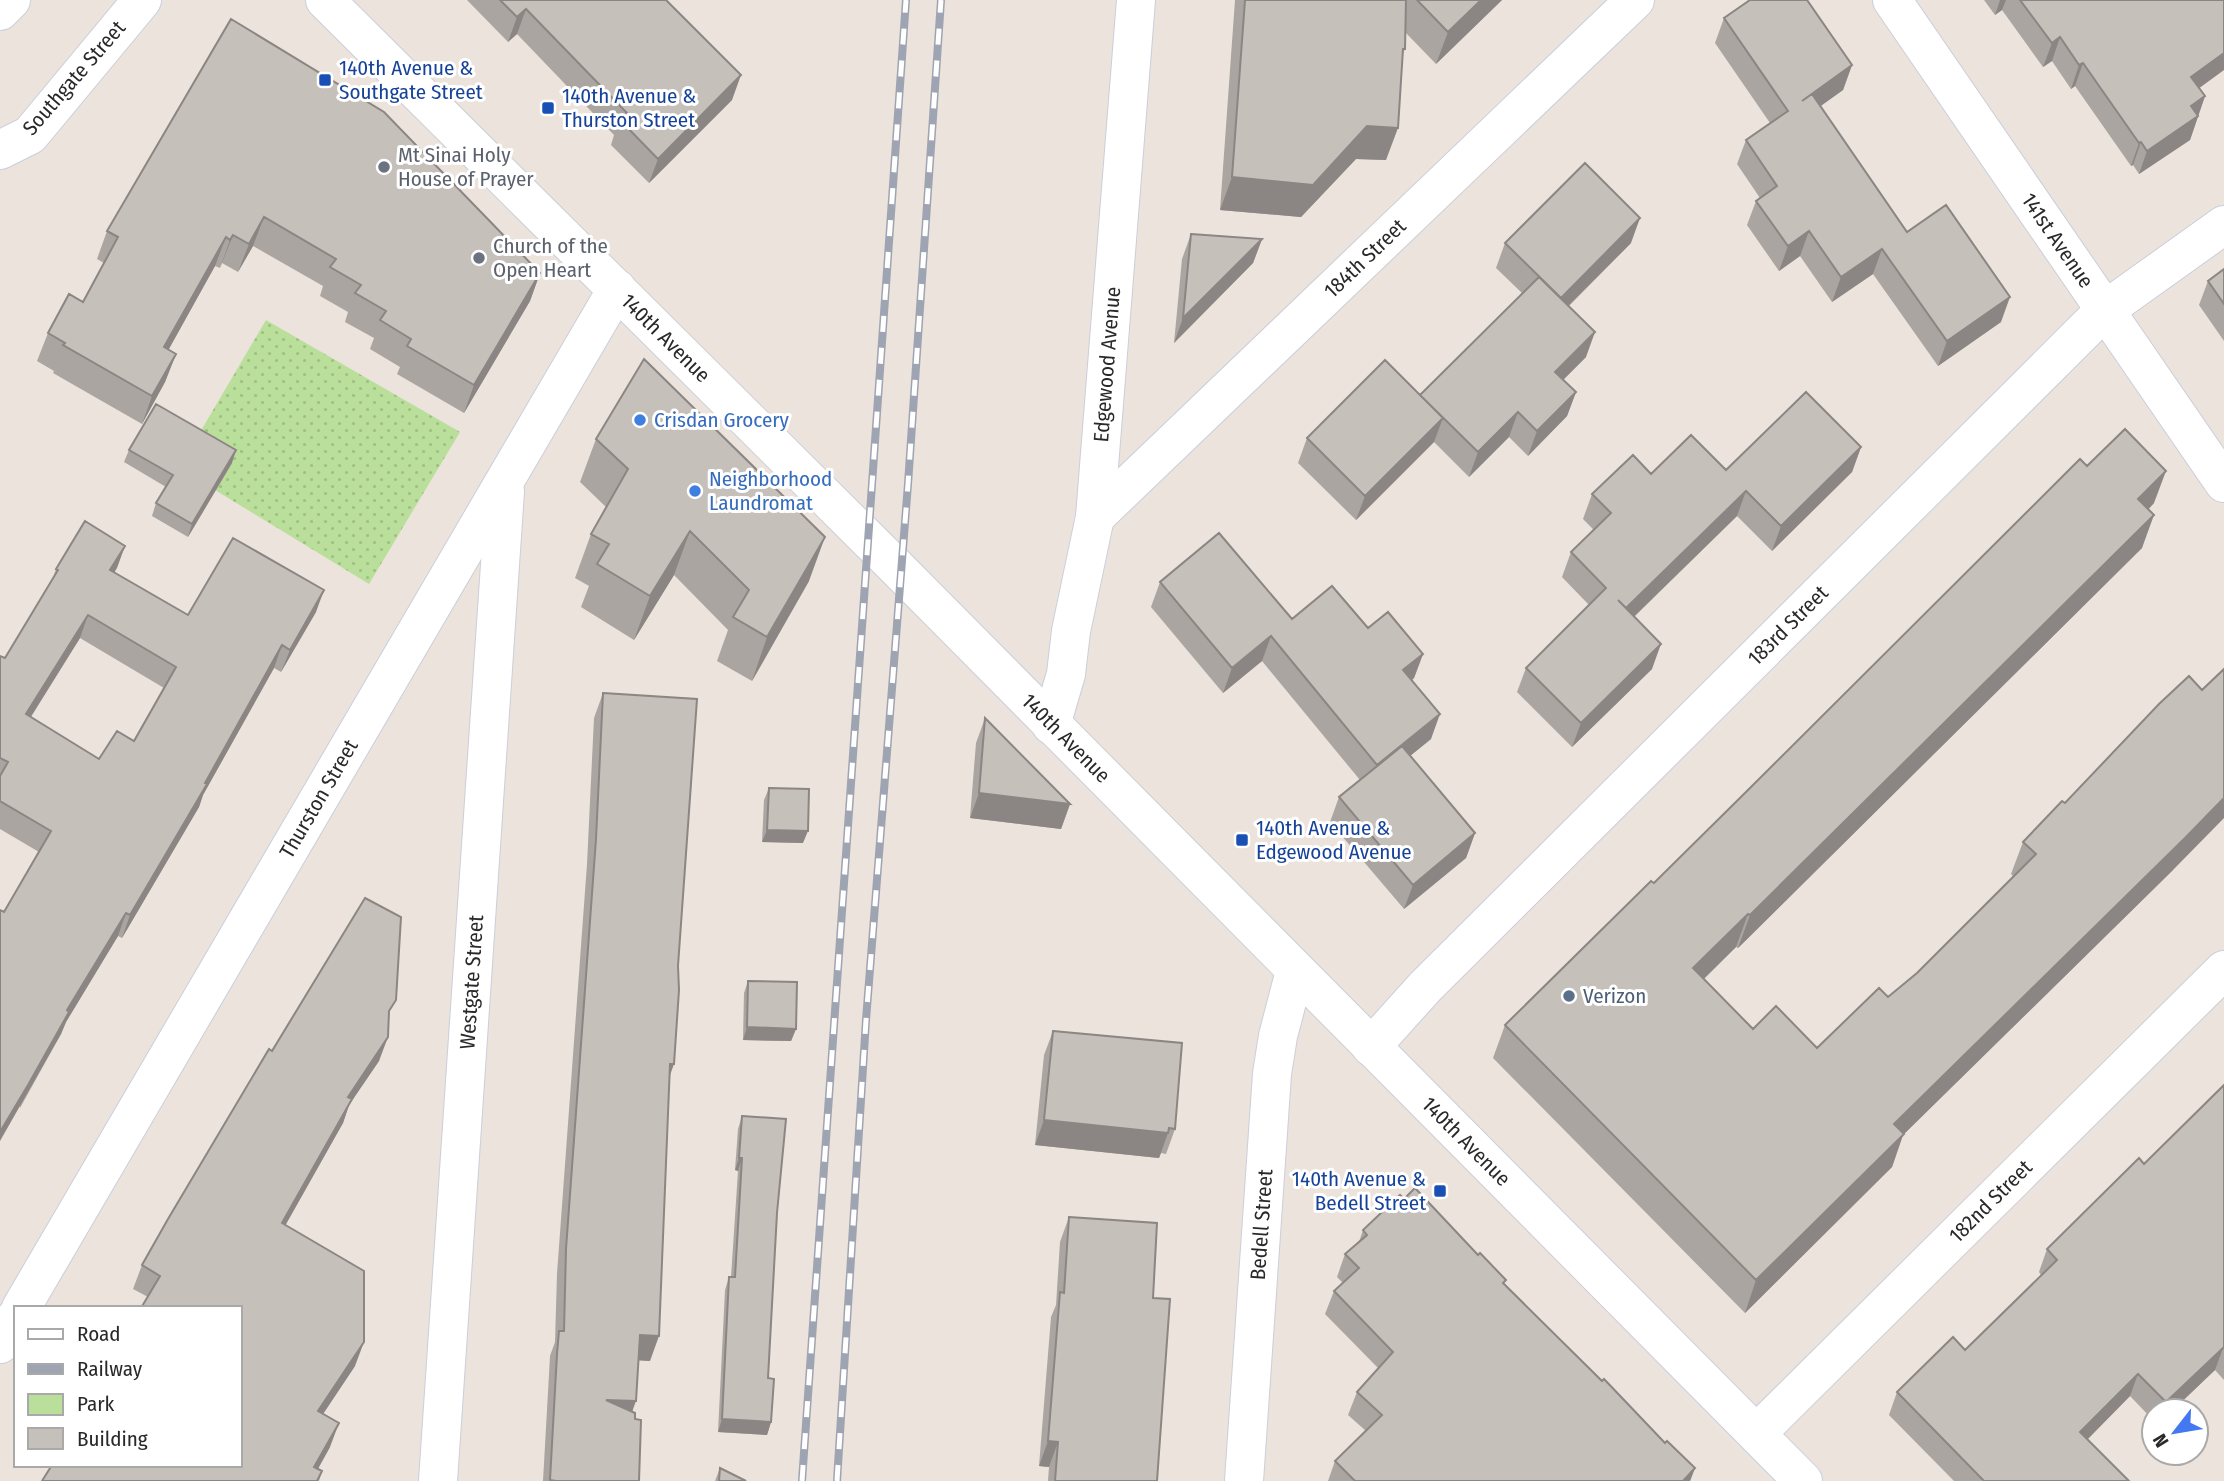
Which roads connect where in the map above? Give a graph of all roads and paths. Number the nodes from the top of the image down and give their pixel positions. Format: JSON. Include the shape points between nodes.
{"nodes":[{"id":1,"x":11,"y":0,"type":"edge"},
{"id":2,"x":142,"y":0,"type":"edge"},
{"id":3,"x":326,"y":0,"type":"edge"},
{"id":4,"x":1136,"y":0,"type":"edge"},
{"id":5,"x":1635,"y":0,"type":"edge"},
{"id":6,"x":1892,"y":0,"type":"edge"},
{"id":7,"x":0,"y":11,"type":"edge"},
{"id":8,"x":0,"y":150,"type":"edge"},
{"id":9,"x":2224,"y":225,"type":"edge"},
{"id":10,"x":617,"y":289,"type":"junction"},
{"id":11,"x":2105,"y":310,"type":"junction"},
{"id":12,"x":506,"y":482,"type":"junction"},
{"id":13,"x":2224,"y":483,"type":"edge"},
{"id":14,"x":1095,"y":517,"type":"junction"},
{"id":15,"x":1051,"y":725,"type":"junction"},
{"id":16,"x":1295,"y":971,"type":"junction"},
{"id":17,"x":2224,"y":971,"type":"edge"},
{"id":18,"x":1371,"y":1047,"type":"junction"},
{"id":19,"x":22,"y":1306,"type":"edge"},
{"id":20,"x":14,"y":1320,"type":"edge"},
{"id":21,"x":0,"y":1344,"type":"edge"},
{"id":22,"x":1756,"y":1433,"type":"junction"},
{"id":23,"x":438,"y":1481,"type":"edge"},
{"id":24,"x":1244,"y":1481,"type":"edge"},
{"id":25,"x":1803,"y":1481,"type":"edge"}],
"edges":[{"from":1,"to":7,"type":"street"},
{"from":2,"to":8,"type":"street","name":"Southgate Street","via":[[30,135]]},
{"from":3,"to":10,"type":"street","name":"140th Avenue"},
{"from":4,"to":14,"type":"street","name":"Edgewood Avenue"},
{"from":5,"to":14,"type":"street","name":"184th Street"},
{"from":6,"to":11,"type":"street","name":"141st Avenue"},
{"from":9,"to":11,"type":"street","name":"183rd Street"},
{"from":10,"to":12,"type":"street","name":"Thurston Street"},
{"from":10,"to":15,"type":"street","name":"140th Avenue"},
{"from":11,"to":13,"type":"street","name":"141st Avenue"},
{"from":11,"to":18,"type":"street","name":"183rd Street","via":[[1425,987]]},
{"from":12,"to":19,"type":"street","name":"Thurston Street"},
{"from":12,"to":23,"type":"street","name":"Westgate Street"},
{"from":14,"to":15,"type":"street","name":"Edgewood Avenue","via":[[1066,674]]},
{"from":15,"to":16,"type":"street","name":"140th Avenue"},
{"from":16,"to":18,"type":"street","name":"140th Avenue"},
{"from":16,"to":24,"type":"street","name":"Bedell Street","via":[[1272,1073]]},
{"from":17,"to":22,"type":"street","name":"182nd Street"},
{"from":18,"to":22,"type":"street","name":"140th Avenue"},
{"from":20,"to":21,"type":"street"},
{"from":22,"to":25,"type":"street","name":"140th Avenue"}]}
